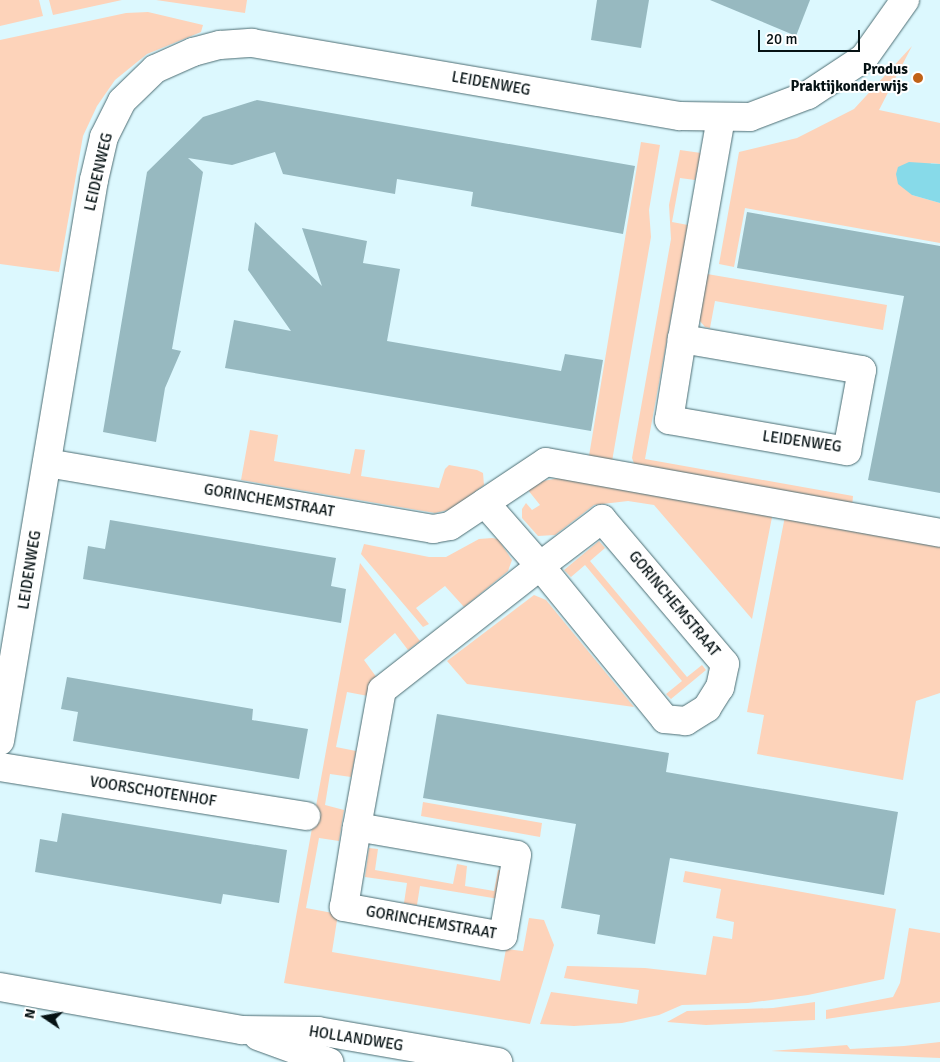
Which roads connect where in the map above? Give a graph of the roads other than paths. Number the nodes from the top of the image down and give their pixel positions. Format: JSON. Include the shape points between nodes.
{"nodes":[{"id":1,"x":905,"y":0,"type":"edge"},
{"id":2,"x":721,"y":118,"type":"junction"},
{"id":3,"x":682,"y":339,"type":"junction"},
{"id":4,"x":47,"y":463,"type":"junction"},
{"id":5,"x":484,"y":503,"type":"junction"},
{"id":6,"x":940,"y":534,"type":"edge"},
{"id":7,"x":540,"y":566,"type":"junction"},
{"id":8,"x":10,"y":628,"type":"edge"},
{"id":9,"x":0,"y":741,"type":"edge"},
{"id":10,"x":0,"y":768,"type":"edge"},
{"id":11,"x":306,"y":816,"type":"dead end"},
{"id":12,"x":357,"y":828,"type":"junction"},
{"id":13,"x":0,"y":987,"type":"edge"},
{"id":14,"x":242,"y":1030,"type":"junction"},
{"id":15,"x":330,"y":1062,"type":"edge"},
{"id":16,"x":498,"y":1062,"type":"edge"}],
"edges":[{"from":1,"to":2,"type":"street","name":"LEIDENWEG","via":[[864,58],[808,95],[750,117]]},
{"from":2,"to":3,"type":"street","name":"LEIDENWEG"},
{"from":2,"to":4,"type":"street","name":"LEIDENWEG","via":[[680,116],[252,43],[193,52],[155,69],[122,101],[104,137]]},
{"from":3,"to":3,"type":"street","name":"LEIDENWEG","via":[[862,370],[847,451],[669,420]]},
{"from":4,"to":5,"type":"street","name":"GORINCHEMSTRAAT","via":[[432,529],[450,526]]},
{"from":4,"to":8,"type":"street","name":"LEIDENWEG"},
{"from":5,"to":6,"type":"street","name":"GORINCHEMSTRAAT","via":[[546,462]]},
{"from":5,"to":7,"type":"street","name":"GORINCHEMSTRAAT"},
{"from":7,"to":7,"type":"street","name":"GORINCHEMSTRAAT","via":[[665,719],[686,721],[707,708],[720,687],[724,664],[602,519]]},
{"from":7,"to":12,"type":"street","name":"GORINCHEMSTRAAT","via":[[382,690]]},
{"from":8,"to":9,"type":"street","name":"LEIDENWEG"},
{"from":10,"to":11,"type":"street","name":"VOORSCHOTENHOF"},
{"from":12,"to":12,"type":"street","name":"GORINCHEMSTRAAT","via":[[344,907],[503,936],[518,855]]},
{"from":13,"to":14,"type":"street","name":"HOLLANDWEG"},
{"from":14,"to":15,"type":"street","name":"HOLLANDWEG"},
{"from":14,"to":16,"type":"street","name":"HOLLANDWEG","via":[[318,1031]]}]}
